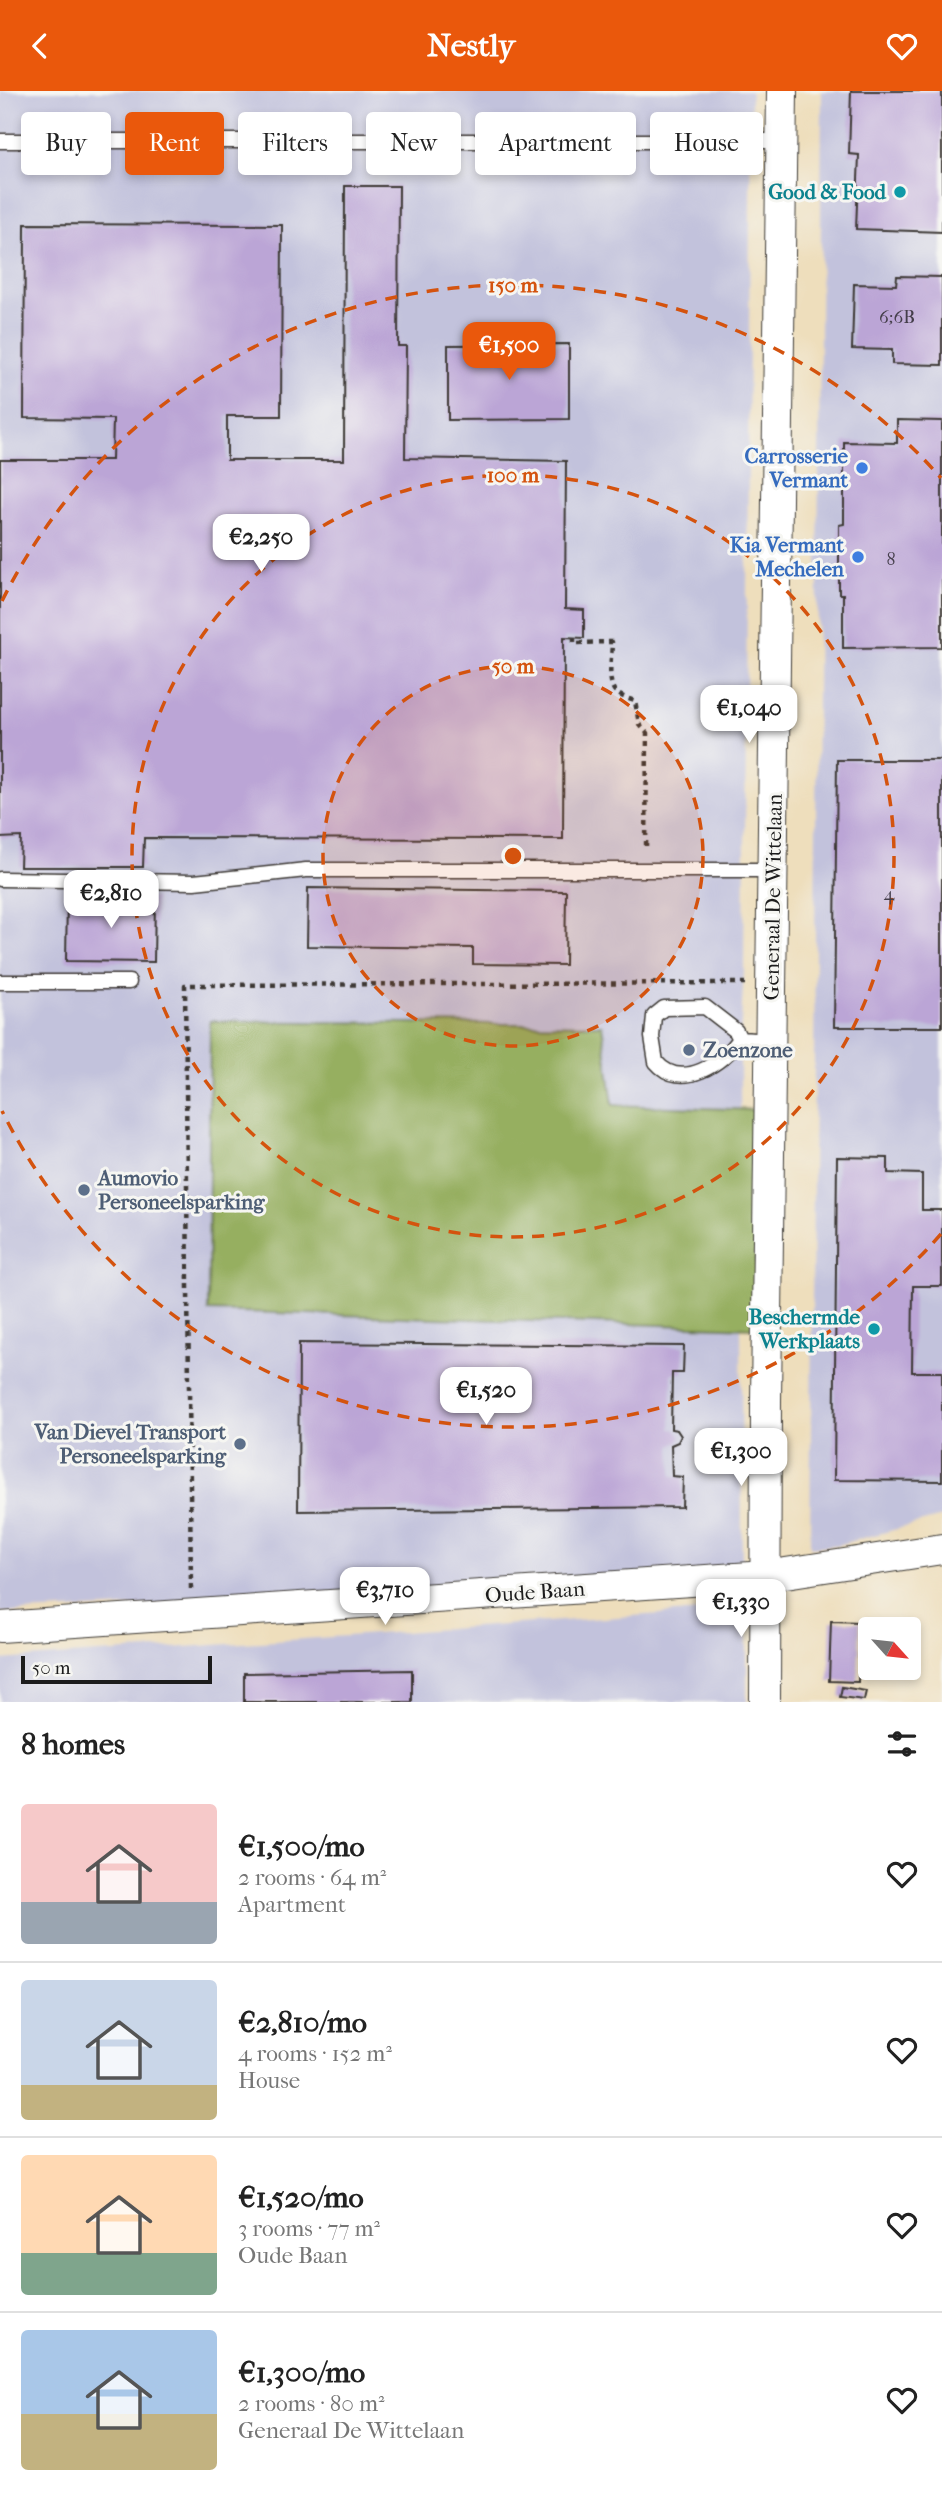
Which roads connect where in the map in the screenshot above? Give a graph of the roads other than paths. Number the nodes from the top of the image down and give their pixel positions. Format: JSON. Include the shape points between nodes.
{"nodes":[{"id":1,"x":782,"y":91,"type":"edge"},
{"id":2,"x":0,"y":141,"type":"edge"},
{"id":3,"x":782,"y":141,"type":"junction"},
{"id":4,"x":773,"y":870,"type":"junction"},
{"id":5,"x":0,"y":879,"type":"edge"},
{"id":6,"x":0,"y":982,"type":"edge"},
{"id":7,"x":129,"y":982,"type":"dead end"},
{"id":8,"x":740,"y":1039,"type":"junction"},
{"id":9,"x":772,"y":1041,"type":"junction"},
{"id":10,"x":942,"y":1549,"type":"edge"},
{"id":11,"x":766,"y":1576,"type":"junction"},
{"id":12,"x":0,"y":1626,"type":"edge"},
{"id":13,"x":765,"y":1702,"type":"edge"}],
"edges":[{"from":1,"to":3,"type":"street","name":"Generaal De Wittelaan"},
{"from":2,"to":3,"type":"lane"},
{"from":3,"to":4,"type":"street","name":"Generaal De Wittelaan"},
{"from":4,"to":5,"type":"lane","via":[[306,870],[194,882]]},
{"from":4,"to":9,"type":"street","name":"Generaal De Wittelaan"},
{"from":6,"to":7,"type":"lane"},
{"from":8,"to":8,"type":"lane","via":[[705,1007],[664,1008],[654,1016],[656,1062],[666,1070],[697,1074]]},
{"from":8,"to":9,"type":"lane"},
{"from":9,"to":11,"type":"street","name":"Generaal De Wittelaan"},
{"from":10,"to":11,"type":"street","name":"Oude Baan"},
{"from":11,"to":12,"type":"street","name":"Oude Baan"},
{"from":11,"to":13,"type":"street","name":"Generaal De Wittelaan"}]}
